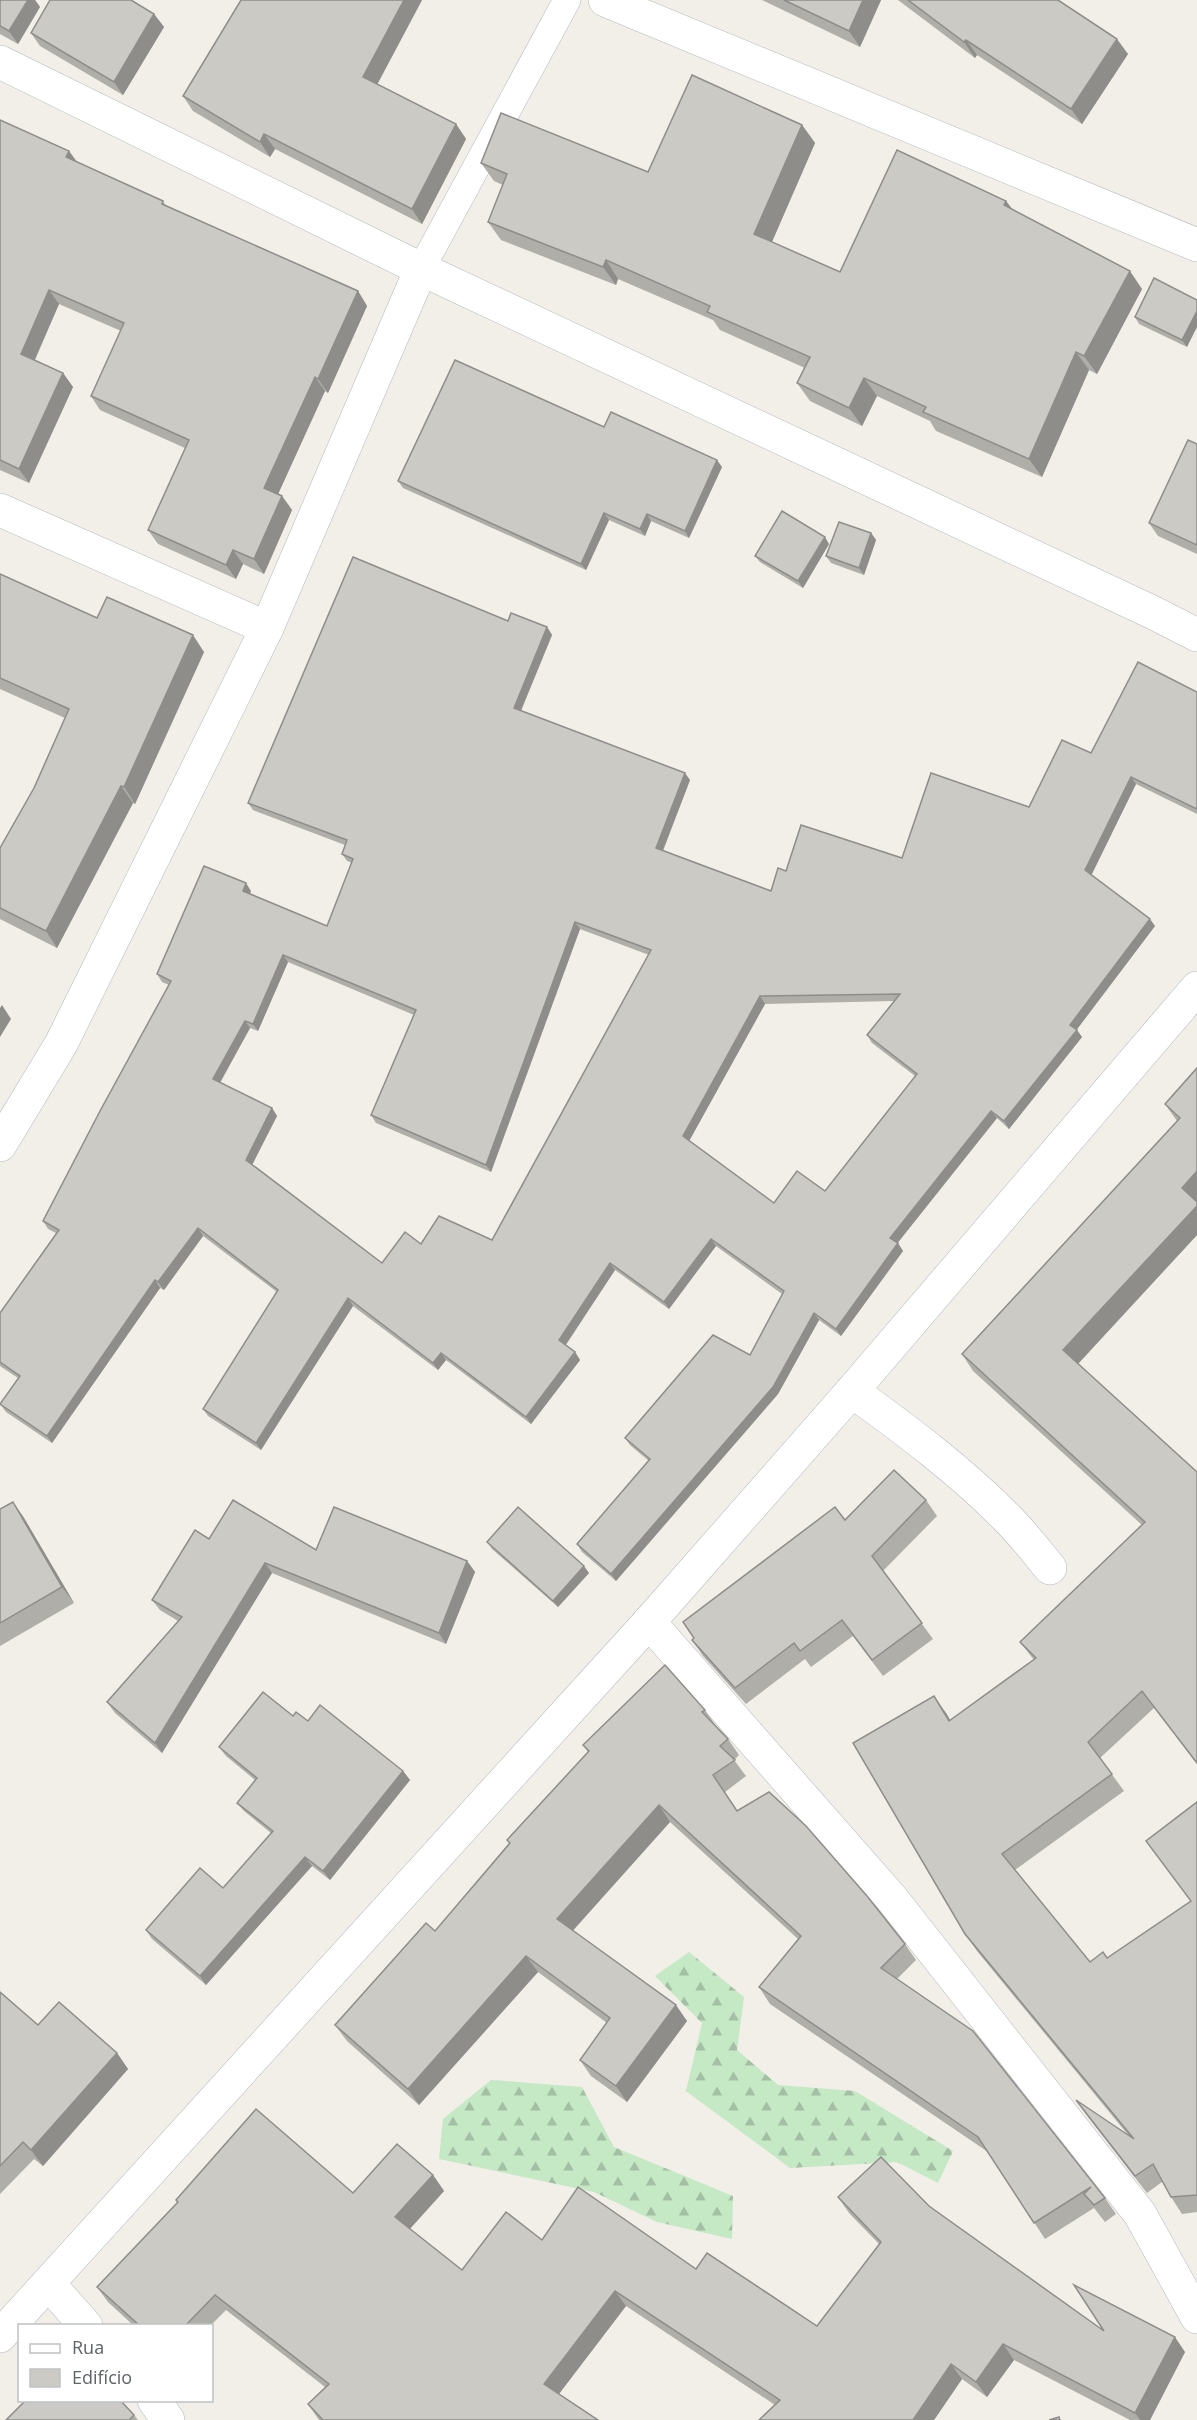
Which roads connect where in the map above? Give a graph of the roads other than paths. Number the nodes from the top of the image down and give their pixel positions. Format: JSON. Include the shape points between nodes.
{"nodes":[{"id":1,"x":567,"y":0,"type":"edge"},
{"id":2,"x":605,"y":0,"type":"edge"},
{"id":3,"x":0,"y":62,"type":"edge"},
{"id":4,"x":1197,"y":245,"type":"edge"},
{"id":5,"x":421,"y":269,"type":"junction"},
{"id":6,"x":0,"y":510,"type":"edge"},
{"id":7,"x":267,"y":628,"type":"junction"},
{"id":8,"x":1197,"y":635,"type":"edge"},
{"id":9,"x":1197,"y":988,"type":"edge"},
{"id":10,"x":0,"y":1145,"type":"edge"},
{"id":11,"x":852,"y":1390,"type":"junction"},
{"id":12,"x":1050,"y":1568,"type":"dead end"},
{"id":13,"x":649,"y":1623,"type":"junction"},
{"id":14,"x":49,"y":2284,"type":"junction"},
{"id":15,"x":1197,"y":2317,"type":"edge"},
{"id":16,"x":85,"y":2324,"type":"edge"},
{"id":17,"x":0,"y":2336,"type":"edge"},
{"id":18,"x":155,"y":2402,"type":"edge"},
{"id":19,"x":168,"y":2420,"type":"edge"}],
"edges":[{"from":1,"to":5,"type":"lane"},
{"from":2,"to":4,"type":"street"},
{"from":3,"to":5,"type":"street"},
{"from":5,"to":7,"type":"street"},
{"from":5,"to":8,"type":"street"},
{"from":6,"to":7,"type":"street"},
{"from":7,"to":10,"type":"street","via":[[61,1044]]},
{"from":9,"to":11,"type":"street"},
{"from":11,"to":12,"type":"street","via":[[971,1485],[1008,1519]]},
{"from":11,"to":13,"type":"street"},
{"from":13,"to":14,"type":"street"},
{"from":13,"to":15,"type":"street","via":[[900,1909],[1140,2214]]},
{"from":14,"to":16,"type":"street"},
{"from":14,"to":17,"type":"street"},
{"from":18,"to":19,"type":"street"}]}
